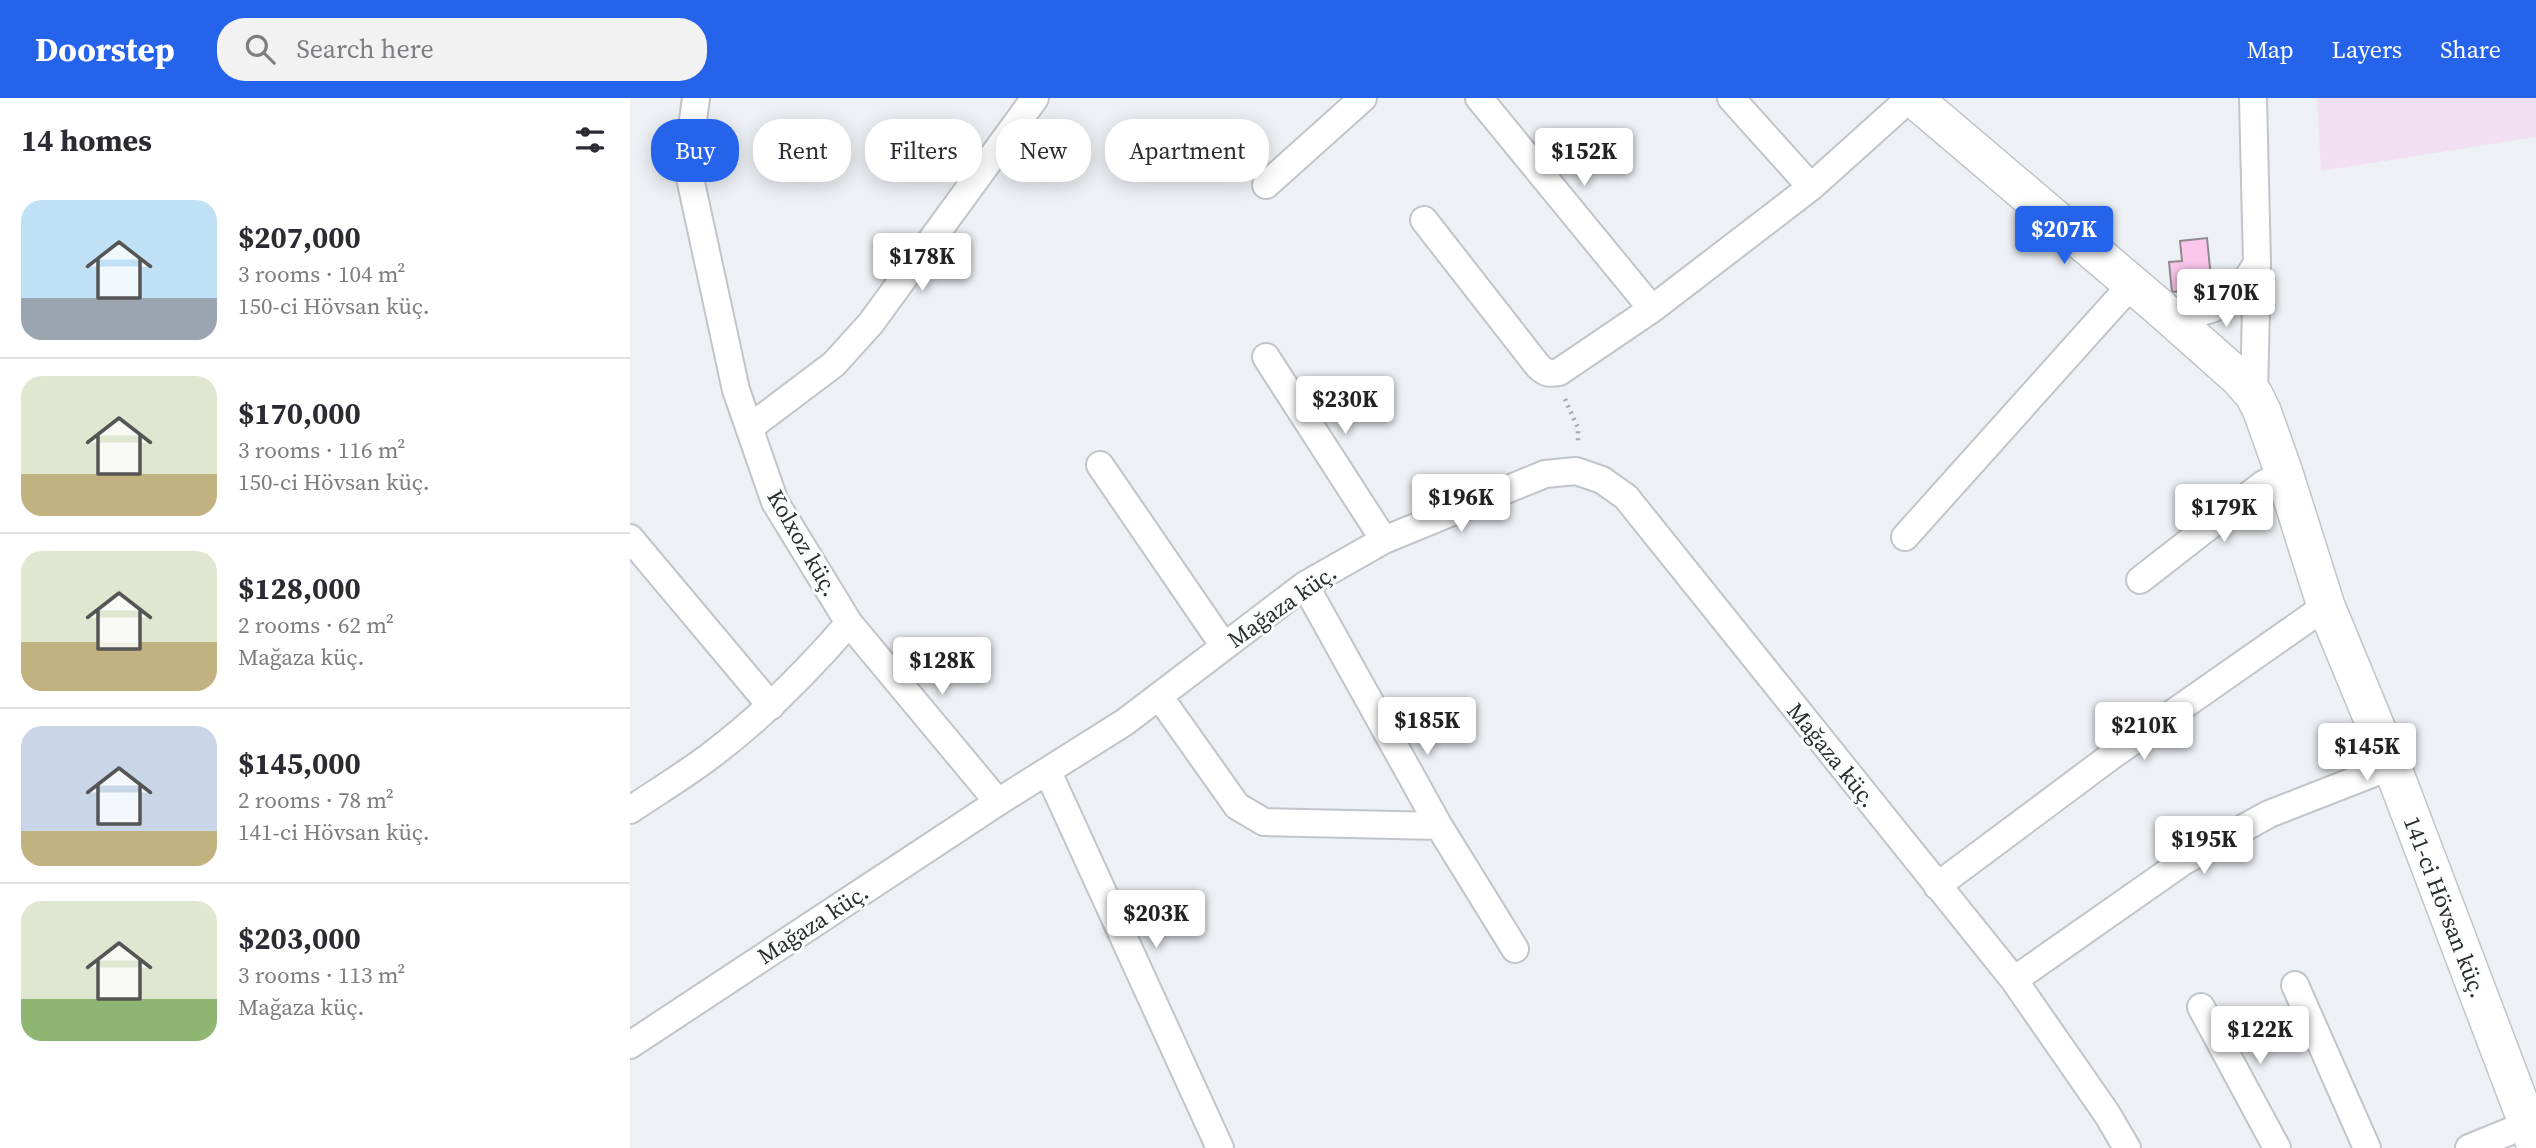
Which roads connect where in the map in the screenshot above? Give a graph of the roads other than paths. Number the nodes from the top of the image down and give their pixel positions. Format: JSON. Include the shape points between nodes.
{"nodes":[{"id":1,"x":696,"y":98,"type":"edge"},
{"id":2,"x":1035,"y":98,"type":"edge"},
{"id":3,"x":1363,"y":98,"type":"edge"},
{"id":4,"x":1479,"y":98,"type":"edge"},
{"id":5,"x":1731,"y":98,"type":"edge"},
{"id":6,"x":1911,"y":98,"type":"edge"},
{"id":7,"x":2253,"y":98,"type":"edge"},
{"id":8,"x":1266,"y":185,"type":"dead end"},
{"id":9,"x":1811,"y":187,"type":"junction"},
{"id":10,"x":1424,"y":220,"type":"dead end"},
{"id":11,"x":2257,"y":263,"type":"junction"},
{"id":12,"x":2145,"y":296,"type":"junction"},
{"id":13,"x":1652,"y":309,"type":"junction"},
{"id":14,"x":1266,"y":357,"type":"dead end"},
{"id":15,"x":2254,"y":395,"type":"junction"},
{"id":16,"x":749,"y":428,"type":"junction"},
{"id":17,"x":1100,"y":465,"type":"dead end"},
{"id":18,"x":2284,"y":473,"type":"junction"},
{"id":19,"x":1905,"y":537,"type":"dead end"},
{"id":20,"x":630,"y":538,"type":"edge"},
{"id":21,"x":1384,"y":540,"type":"junction"},
{"id":22,"x":2140,"y":580,"type":"dead end"},
{"id":23,"x":1305,"y":585,"type":"junction"},
{"id":24,"x":2326,"y":606,"type":"junction"},
{"id":25,"x":849,"y":622,"type":"junction"},
{"id":26,"x":1224,"y":646,"type":"junction"},
{"id":27,"x":1159,"y":696,"type":"junction"},
{"id":28,"x":771,"y":706,"type":"junction"},
{"id":29,"x":2392,"y":766,"type":"junction"},
{"id":30,"x":1048,"y":772,"type":"junction"},
{"id":31,"x":998,"y":802,"type":"junction"},
{"id":32,"x":630,"y":810,"type":"edge"},
{"id":33,"x":1439,"y":826,"type":"junction"},
{"id":34,"x":1937,"y":886,"type":"junction"},
{"id":35,"x":1515,"y":949,"type":"dead end"},
{"id":36,"x":2014,"y":981,"type":"junction"},
{"id":37,"x":2295,"y":985,"type":"dead end"},
{"id":38,"x":2201,"y":1007,"type":"dead end"},
{"id":39,"x":630,"y":1045,"type":"edge"},
{"id":40,"x":2532,"y":1135,"type":"edge"},
{"id":41,"x":1220,"y":1148,"type":"edge"},
{"id":42,"x":2127,"y":1148,"type":"edge"},
{"id":43,"x":2277,"y":1148,"type":"edge"},
{"id":44,"x":2367,"y":1148,"type":"edge"},
{"id":45,"x":2469,"y":1148,"type":"edge"}],
"edges":[{"from":1,"to":16,"type":"street","name":"Kolxoz küç.","via":[[687,163],[736,390]]},
{"from":2,"to":16,"type":"street","via":[[851,347]]},
{"from":3,"to":8,"type":"street"},
{"from":4,"to":13,"type":"street"},
{"from":5,"to":9,"type":"street"},
{"from":6,"to":9,"type":"street"},
{"from":6,"to":12,"type":"main road"},
{"from":7,"to":11,"type":"street","name":"141-ci Hövsan küç."},
{"from":9,"to":13,"type":"street"},
{"from":10,"to":13,"type":"street","via":[[1544,372],[1566,368]]},
{"from":11,"to":12,"type":"street","via":[[2243,286],[2218,307],[2177,313]]},
{"from":11,"to":15,"type":"street","name":"141-ci Hövsan küç."},
{"from":12,"to":15,"type":"main road"},
{"from":12,"to":19,"type":"street"},
{"from":14,"to":21,"type":"street"},
{"from":15,"to":18,"type":"main road","name":"141-ci Hövsan küç."},
{"from":16,"to":25,"type":"street","name":"Kolxoz küç.","via":[[775,502]]},
{"from":17,"to":26,"type":"street"},
{"from":18,"to":22,"type":"street"},
{"from":18,"to":24,"type":"main road","name":"141-ci Hövsan küç."},
{"from":20,"to":28,"type":"street"},
{"from":21,"to":23,"type":"street","name":"Mağaza küç."},
{"from":21,"to":34,"type":"street","name":"Mağaza küç.","via":[[1545,474],[1576,471],[1602,480],[1626,497]]},
{"from":23,"to":26,"type":"street","name":"Mağaza küç."},
{"from":23,"to":33,"type":"street"},
{"from":24,"to":29,"type":"main road","name":"141-ci Hövsan küç."},
{"from":24,"to":34,"type":"street","via":[[2110,757]]},
{"from":25,"to":28,"type":"street","name":"Kolxoz küç."},
{"from":25,"to":31,"type":"street"},
{"from":26,"to":27,"type":"street","name":"Mağaza küç."},
{"from":27,"to":30,"type":"street","name":"Mağaza küç."},
{"from":27,"to":33,"type":"street","via":[[1237,806],[1264,822]]},
{"from":28,"to":32,"type":"street","name":"Kolxoz küç.","via":[[710,756]]},
{"from":29,"to":36,"type":"street","via":[[2269,814],[2184,861]]},
{"from":29,"to":40,"type":"main road","name":"141-ci Hövsan küç."},
{"from":30,"to":31,"type":"street","name":"Mağaza küç."},
{"from":30,"to":41,"type":"street"},
{"from":31,"to":39,"type":"street","name":"Mağaza küç."},
{"from":33,"to":35,"type":"street"},
{"from":34,"to":36,"type":"street","name":"Mağaza küç."},
{"from":36,"to":42,"type":"street","name":"Mağaza küç."},
{"from":37,"to":44,"type":"street"},
{"from":38,"to":43,"type":"street"},
{"from":40,"to":45,"type":"street"}]}
